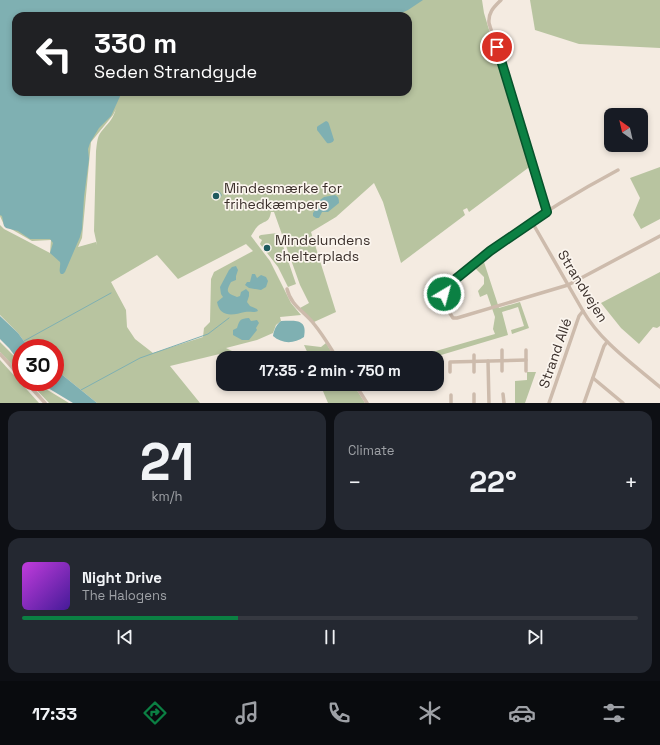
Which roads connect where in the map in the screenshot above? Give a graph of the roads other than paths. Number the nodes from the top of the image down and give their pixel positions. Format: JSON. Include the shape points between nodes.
{"nodes":[{"id":1,"x":501,"y":0,"type":"edge"},
{"id":2,"x":618,"y":170,"type":"dead end"},
{"id":3,"x":547,"y":212,"type":"junction"},
{"id":4,"x":532,"y":222,"type":"junction"},
{"id":5,"x":660,"y":236,"type":"edge"},
{"id":6,"x":568,"y":285,"type":"junction"},
{"id":7,"x":287,"y":289,"type":"dead end"},
{"id":8,"x":583,"y":311,"type":"junction"},
{"id":9,"x":607,"y":342,"type":"junction"},
{"id":10,"x":502,"y":350,"type":"dead end"},
{"id":11,"x":526,"y":350,"type":"dead end"},
{"id":12,"x":332,"y":351,"type":"edge"},
{"id":13,"x":0,"y":354,"type":"edge"},
{"id":14,"x":474,"y":355,"type":"dead end"},
{"id":15,"x":526,"y":360,"type":"junction"},
{"id":16,"x":488,"y":361,"type":"junction"},
{"id":17,"x":502,"y":361,"type":"junction"},
{"id":18,"x":474,"y":362,"type":"junction"},
{"id":19,"x":12,"y":367,"type":"edge"},
{"id":20,"x":502,"y":371,"type":"dead end"},
{"id":21,"x":526,"y":371,"type":"dead end"},
{"id":22,"x":450,"y":372,"type":"dead end"},
{"id":23,"x":474,"y":372,"type":"dead end"},
{"id":24,"x":593,"y":378,"type":"junction"},
{"id":25,"x":660,"y":388,"type":"edge"},
{"id":26,"x":34,"y":391,"type":"edge"},
{"id":27,"x":360,"y":391,"type":"edge"},
{"id":28,"x":474,"y":394,"type":"dead end"},
{"id":29,"x":503,"y":394,"type":"dead end"},
{"id":30,"x":451,"y":395,"type":"dead end"},
{"id":31,"x":45,"y":403,"type":"edge"},
{"id":32,"x":368,"y":403,"type":"edge"},
{"id":33,"x":451,"y":403,"type":"edge"},
{"id":34,"x":474,"y":403,"type":"edge"},
{"id":35,"x":489,"y":403,"type":"edge"},
{"id":36,"x":504,"y":403,"type":"edge"},
{"id":37,"x":549,"y":403,"type":"edge"},
{"id":38,"x":584,"y":403,"type":"edge"},
{"id":39,"x":623,"y":403,"type":"edge"}],
"edges":[{"from":1,"to":3,"type":"street","via":[[493,8],[489,23]]},
{"from":2,"to":3,"type":"street"},
{"from":3,"to":4,"type":"street"},
{"from":4,"to":6,"type":"street","name":"Strandvejen"},
{"from":4,"to":6,"type":"street","via":[[490,251],[447,286],[444,294],[450,313],[453,318],[457,318]]},
{"from":5,"to":6,"type":"street"},
{"from":6,"to":8,"type":"street","name":"Strandvejen"},
{"from":7,"to":12,"type":"street","via":[[298,308],[313,322]]},
{"from":8,"to":9,"type":"street","name":"Strandvejen"},
{"from":8,"to":37,"type":"street","name":"Strand Allé","via":[[579,316]]},
{"from":9,"to":24,"type":"street"},
{"from":9,"to":25,"type":"street","name":"Strandvejen"},
{"from":10,"to":17,"type":"street"},
{"from":11,"to":15,"type":"street"},
{"from":13,"to":19,"type":"street"},
{"from":14,"to":18,"type":"street"},
{"from":15,"to":17,"type":"street"},
{"from":15,"to":21,"type":"street"},
{"from":16,"to":17,"type":"street"},
{"from":16,"to":18,"type":"street"},
{"from":16,"to":35,"type":"street"},
{"from":17,"to":20,"type":"street"},
{"from":18,"to":22,"type":"street","via":[[450,362]]},
{"from":18,"to":23,"type":"street"},
{"from":24,"to":38,"type":"street"},
{"from":24,"to":39,"type":"street"},
{"from":26,"to":31,"type":"street"},
{"from":27,"to":32,"type":"street"},
{"from":28,"to":34,"type":"street"},
{"from":29,"to":36,"type":"street"},
{"from":30,"to":33,"type":"street"}]}
